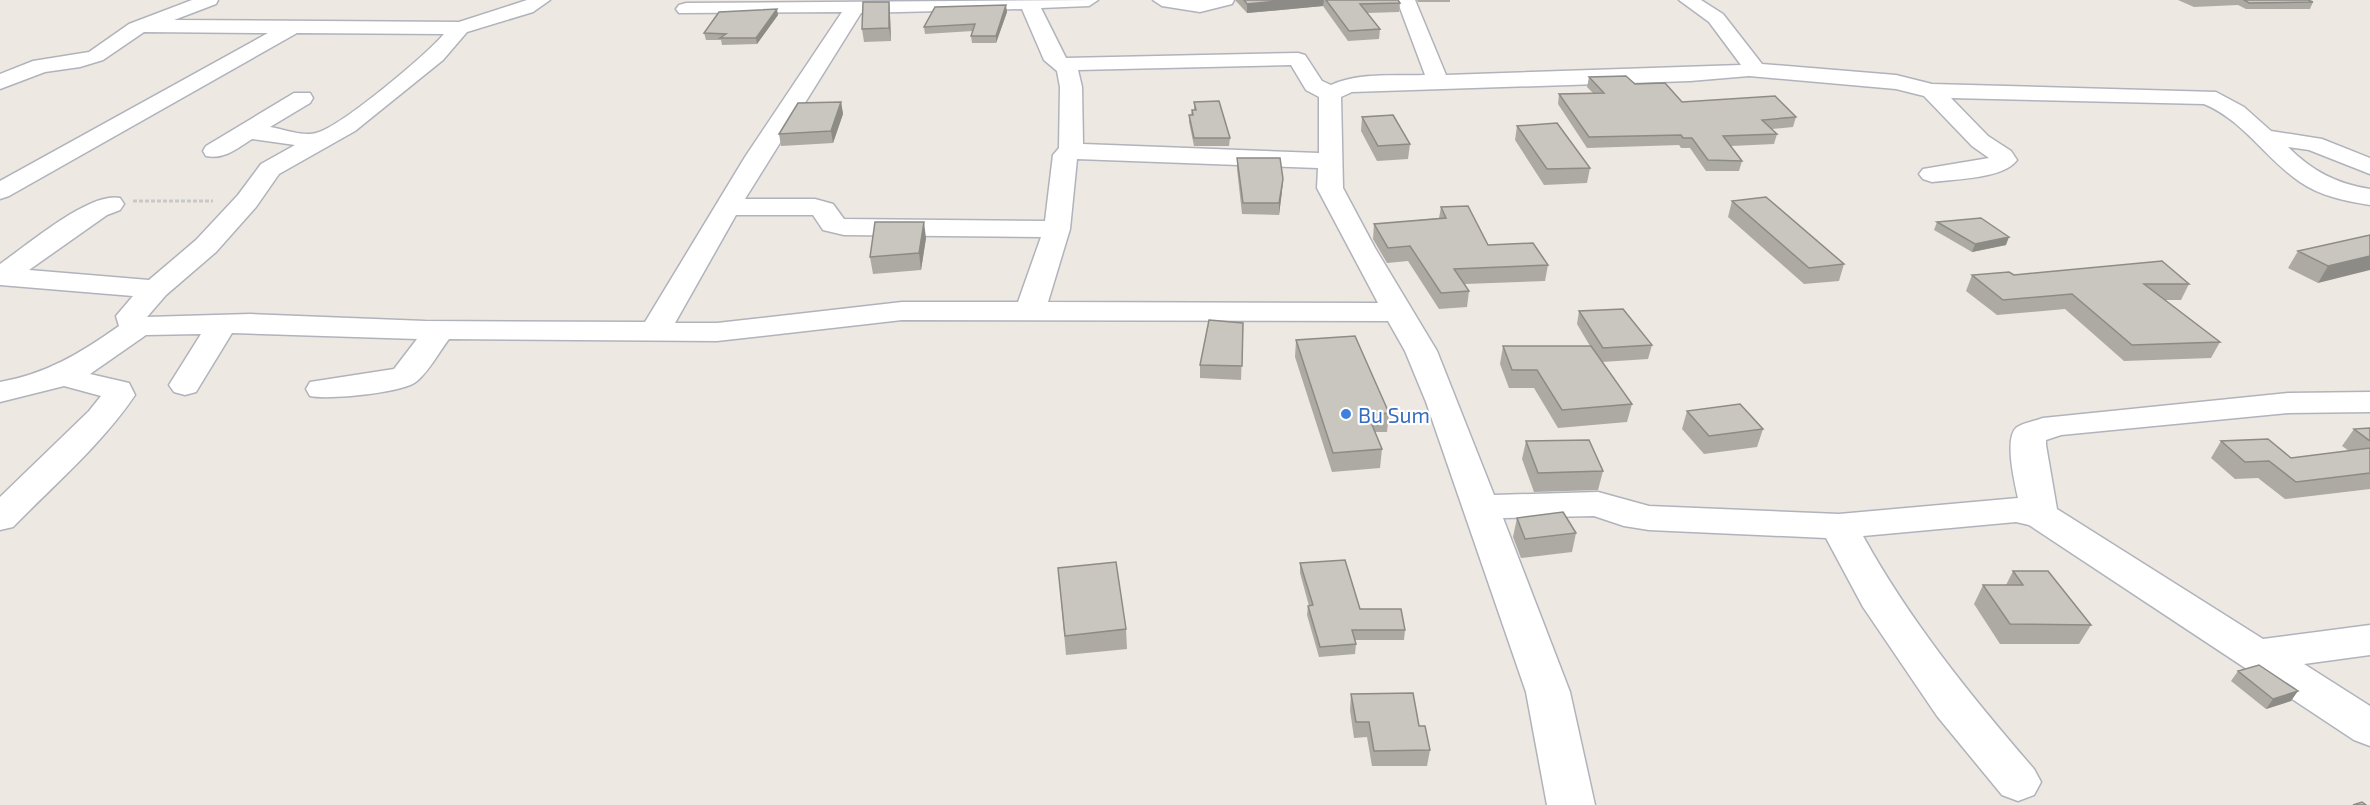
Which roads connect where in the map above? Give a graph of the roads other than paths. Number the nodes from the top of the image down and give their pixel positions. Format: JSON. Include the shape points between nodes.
{"nodes":[{"id":1,"x":209,"y":0,"type":"edge"},
{"id":2,"x":541,"y":0,"type":"edge"},
{"id":3,"x":1089,"y":0,"type":"edge"},
{"id":4,"x":1162,"y":0,"type":"edge"},
{"id":5,"x":1225,"y":0,"type":"edge"},
{"id":6,"x":1406,"y":0,"type":"edge"},
{"id":7,"x":1688,"y":0,"type":"edge"},
{"id":8,"x":1029,"y":4,"type":"junction"},
{"id":9,"x":840,"y":5,"type":"edge"},
{"id":10,"x":686,"y":9,"type":"dead end"},
{"id":11,"x":140,"y":26,"type":"junction"},
{"id":12,"x":293,"y":27,"type":"junction"},
{"id":13,"x":460,"y":28,"type":"junction"},
{"id":14,"x":1065,"y":64,"type":"junction"},
{"id":15,"x":1751,"y":70,"type":"junction"},
{"id":16,"x":0,"y":81,"type":"edge"},
{"id":17,"x":1438,"y":81,"type":"junction"},
{"id":18,"x":1932,"y":91,"type":"junction"},
{"id":19,"x":1330,"y":94,"type":"junction"},
{"id":20,"x":302,"y":98,"type":"dead end"},
{"id":21,"x":248,"y":131,"type":"junction"},
{"id":22,"x":2265,"y":137,"type":"junction"},
{"id":23,"x":321,"y":142,"type":"junction"},
{"id":24,"x":215,"y":151,"type":"dead end"},
{"id":25,"x":1071,"y":151,"type":"junction"},
{"id":26,"x":1331,"y":161,"type":"junction"},
{"id":27,"x":2370,"y":167,"type":"edge"},
{"id":28,"x":1932,"y":174,"type":"dead end"},
{"id":29,"x":7,"y":183,"type":"edge"},
{"id":30,"x":2370,"y":197,"type":"edge"},
{"id":31,"x":111,"y":204,"type":"road end"},
{"id":32,"x":728,"y":207,"type":"junction"},
{"id":33,"x":1057,"y":229,"type":"junction"},
{"id":34,"x":1,"y":276,"type":"edge"},
{"id":35,"x":156,"y":289,"type":"junction"},
{"id":36,"x":1030,"y":312,"type":"junction"},
{"id":37,"x":1397,"y":312,"type":"junction"},
{"id":38,"x":140,"y":325,"type":"junction"},
{"id":39,"x":221,"y":325,"type":"junction"},
{"id":40,"x":440,"y":330,"type":"junction"},
{"id":41,"x":654,"y":332,"type":"junction"},
{"id":42,"x":69,"y":374,"type":"junction"},
{"id":43,"x":184,"y":385,"type":"dead end"},
{"id":44,"x":322,"y":389,"type":"dead end"},
{"id":45,"x":0,"y":392,"type":"edge"},
{"id":46,"x":2370,"y":402,"type":"edge"},
{"id":47,"x":1481,"y":507,"type":"junction"},
{"id":48,"x":2040,"y":515,"type":"junction"},
{"id":49,"x":0,"y":518,"type":"edge"},
{"id":50,"x":1839,"y":526,"type":"junction"},
{"id":51,"x":2370,"y":640,"type":"edge"},
{"id":52,"x":2257,"y":655,"type":"junction"},
{"id":53,"x":2370,"y":728,"type":"edge"},
{"id":54,"x":2018,"y":782,"type":"dead end"},
{"id":55,"x":1571,"y":805,"type":"edge"}],
"edges":[{"from":1,"to":11,"type":"street"},
{"from":2,"to":13,"type":"street","via":[[533,6]]},
{"from":3,"to":8,"type":"street"},
{"from":4,"to":5,"type":"street","via":[[1200,6]]},
{"from":6,"to":17,"type":"street"},
{"from":7,"to":15,"type":"street","via":[[1716,18],[1754,68]]},
{"from":8,"to":9,"type":"street"},
{"from":8,"to":14,"type":"street","via":[[1055,60]]},
{"from":9,"to":10,"type":"street"},
{"from":9,"to":32,"type":"street"},
{"from":11,"to":12,"type":"street"},
{"from":11,"to":16,"type":"street","via":[[96,56],[41,66]]},
{"from":12,"to":13,"type":"street"},
{"from":12,"to":29,"type":"street"},
{"from":13,"to":23,"type":"street","via":[[429,63]]},
{"from":14,"to":19,"type":"street","via":[[1298,59],[1314,85]]},
{"from":14,"to":25,"type":"street","via":[[1071,87]]},
{"from":15,"to":17,"type":"street"},
{"from":15,"to":18,"type":"street","via":[[1896,82]]},
{"from":17,"to":19,"type":"street","via":[[1347,86]]},
{"from":18,"to":22,"type":"street","via":[[2208,97],[2222,103]]},
{"from":18,"to":28,"type":"street","via":[[1980,141],[2005,160],[1991,167]]},
{"from":19,"to":26,"type":"street"},
{"from":20,"to":21,"type":"street"},
{"from":21,"to":23,"type":"street"},
{"from":21,"to":24,"type":"street"},
{"from":22,"to":27,"type":"street","via":[[2314,144]]},
{"from":22,"to":30,"type":"street","via":[[2308,177]]},
{"from":23,"to":35,"type":"street","via":[[270,169],[206,246]]},
{"from":25,"to":26,"type":"street"},
{"from":25,"to":33,"type":"street","via":[[1065,155]]},
{"from":26,"to":37,"type":"street","via":[[1330,188]]},
{"from":31,"to":34,"type":"street"},
{"from":32,"to":33,"type":"street","via":[[815,207],[824,210],[832,224],[844,227]]},
{"from":32,"to":41,"type":"street"},
{"from":33,"to":36,"type":"street"},
{"from":34,"to":35,"type":"street"},
{"from":35,"to":38,"type":"street","via":[[131,316],[132,323]]},
{"from":36,"to":37,"type":"street"},
{"from":36,"to":41,"type":"street","via":[[902,311],[717,332]]},
{"from":37,"to":47,"type":"street","via":[[1420,351]]},
{"from":38,"to":39,"type":"street"},
{"from":38,"to":42,"type":"street"},
{"from":39,"to":40,"type":"street"},
{"from":39,"to":43,"type":"street"},
{"from":40,"to":41,"type":"street"},
{"from":40,"to":44,"type":"street","via":[[405,375],[384,382]]},
{"from":42,"to":45,"type":"street","via":[[32,387]]},
{"from":42,"to":49,"type":"street","via":[[79,384],[107,387],[117,390],[119,395],[101,418]]},
{"from":46,"to":48,"type":"street","via":[[2289,403],[2055,425],[2029,435],[2027,451]]},
{"from":47,"to":50,"type":"street","via":[[1598,504],[1623,514],[1649,518]]},
{"from":47,"to":55,"type":"street","via":[[1548,692]]},
{"from":48,"to":50,"type":"street","via":[[2016,510]]},
{"from":48,"to":52,"type":"street"},
{"from":50,"to":54,"type":"street","via":[[1877,597],[1952,704]]},
{"from":51,"to":52,"type":"street"},
{"from":52,"to":53,"type":"street"}]}
